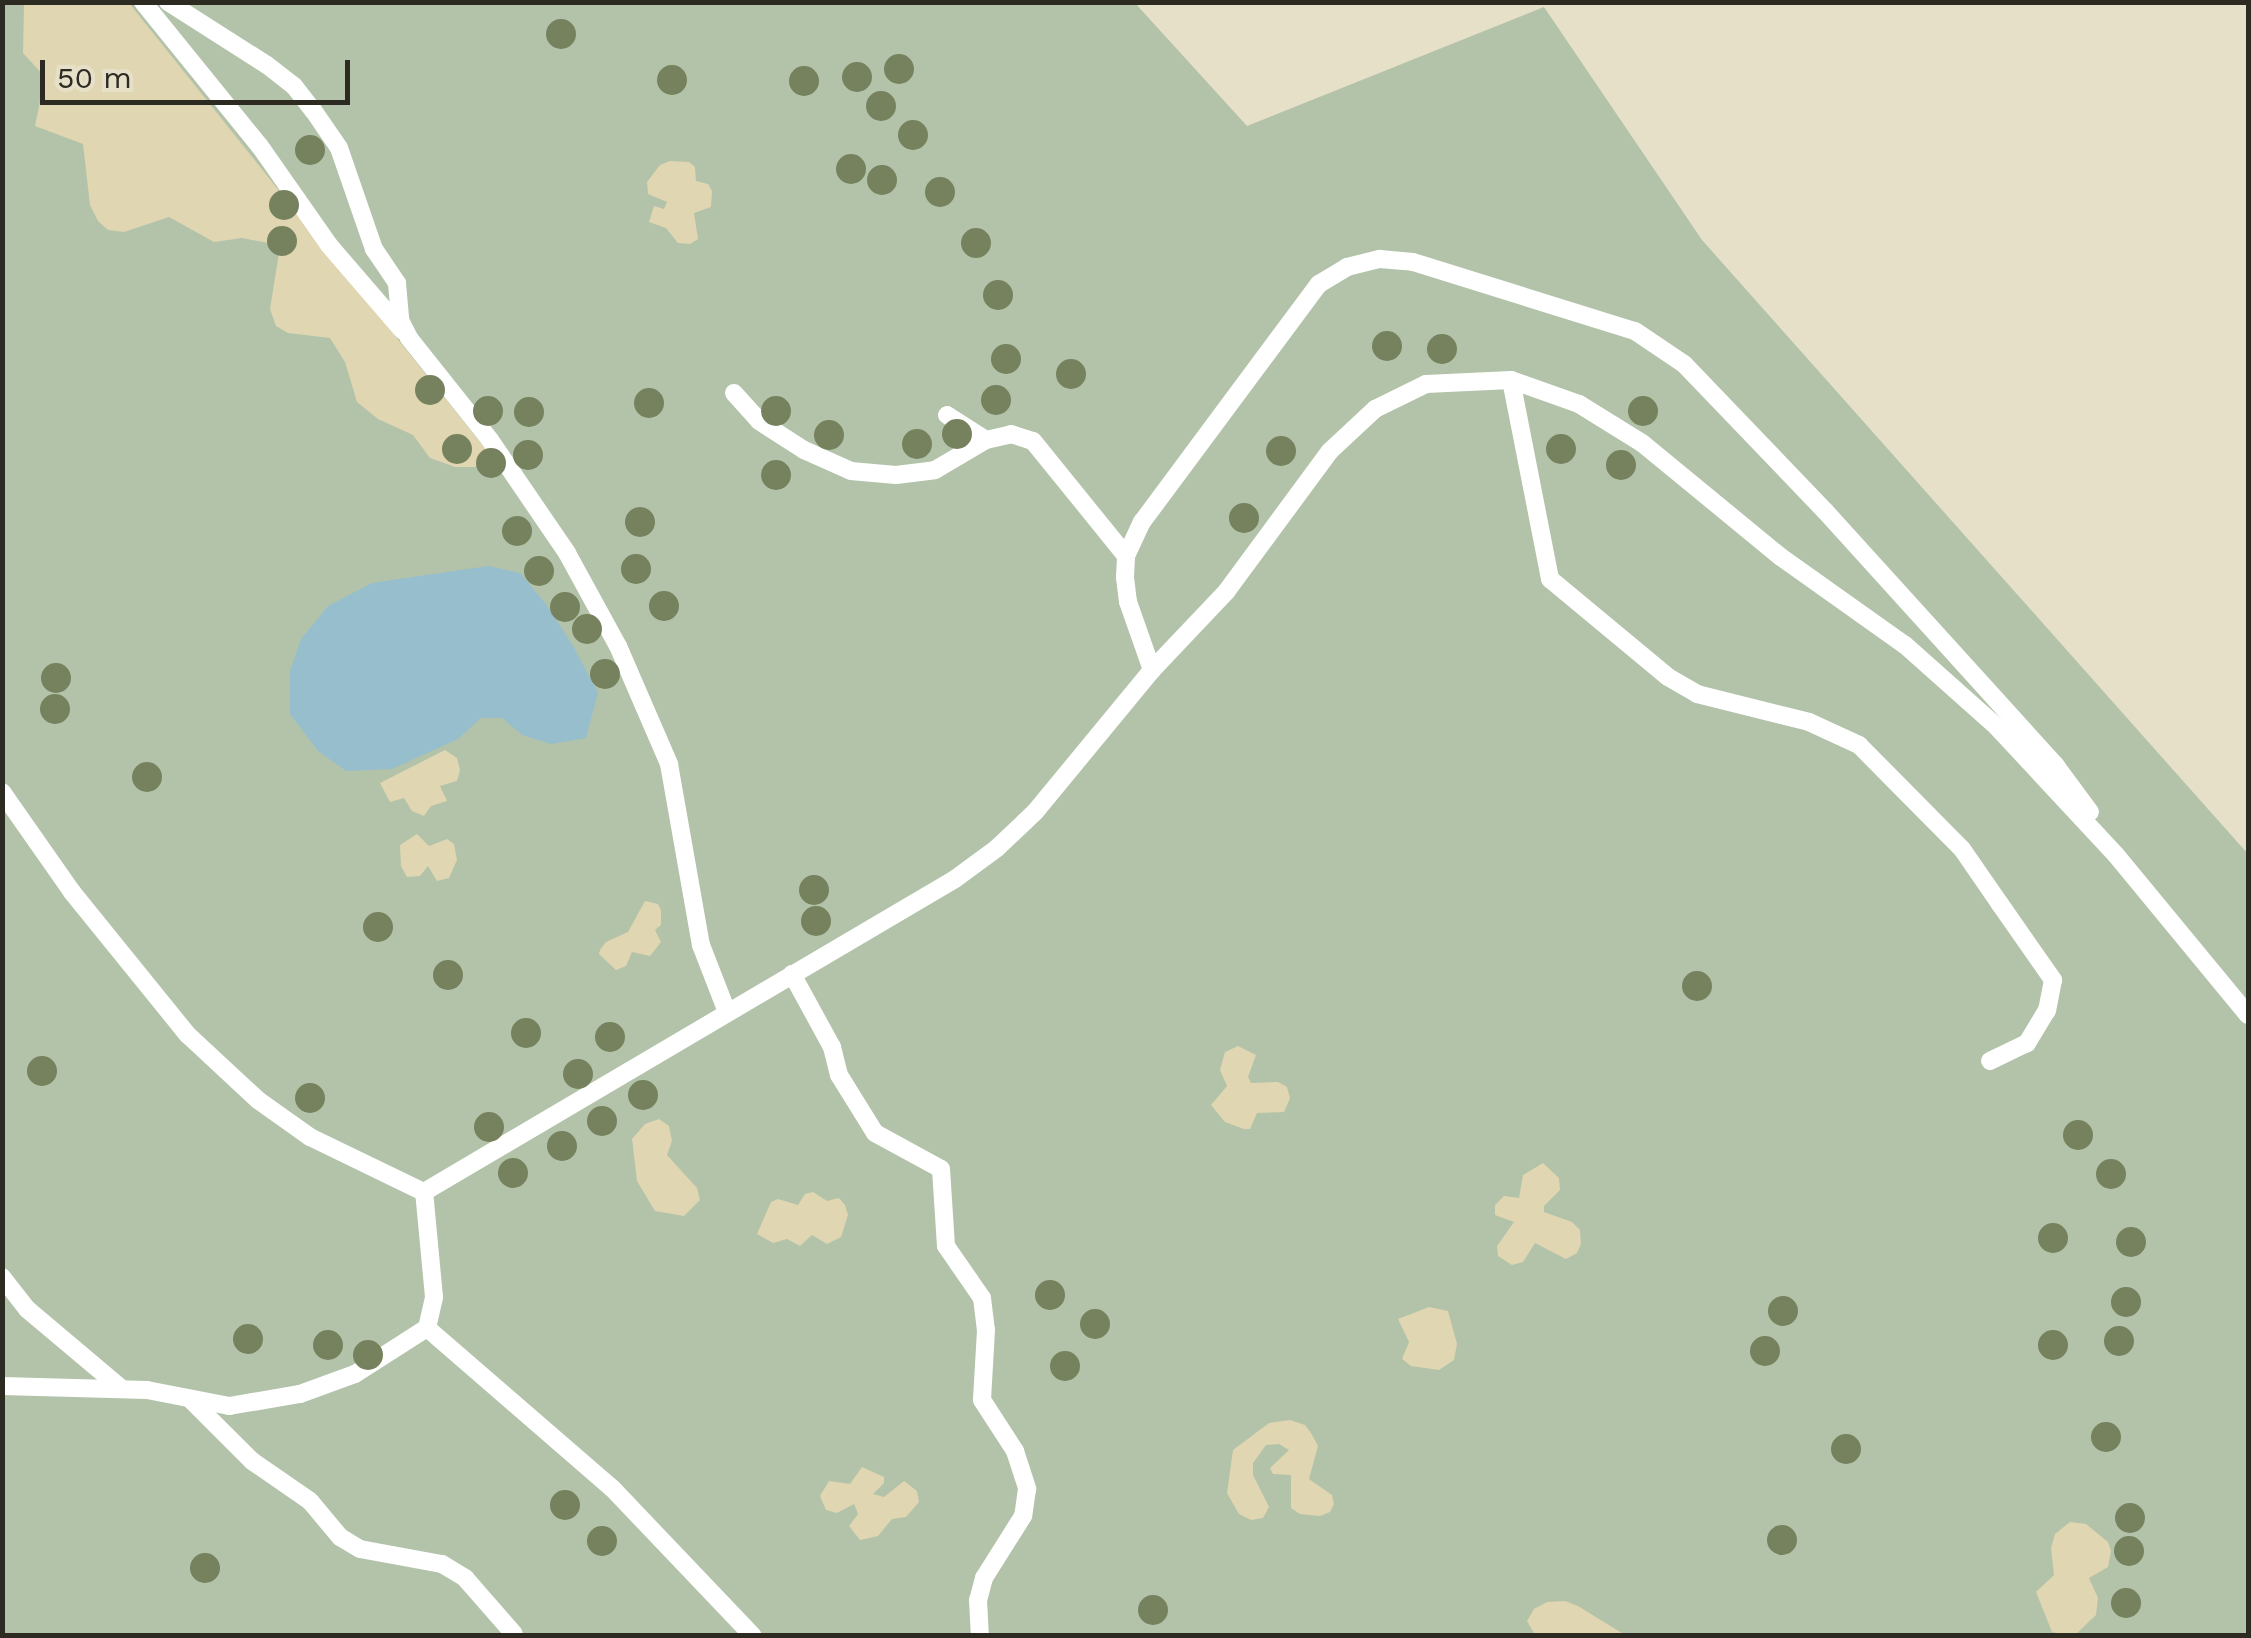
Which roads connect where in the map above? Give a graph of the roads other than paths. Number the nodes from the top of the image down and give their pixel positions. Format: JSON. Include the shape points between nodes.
{"nodes":[{"id":1,"x":143,"y":2,"type":"edge"},
{"id":2,"x":168,"y":2,"type":"edge"},
{"id":3,"x":409,"y":338,"type":"junction"},
{"id":4,"x":1511,"y":380,"type":"junction"},
{"id":5,"x":734,"y":394,"type":"dead end"},
{"id":6,"x":947,"y":415,"type":"dead end"},
{"id":7,"x":986,"y":440,"type":"junction"},
{"id":8,"x":1126,"y":556,"type":"junction"},
{"id":9,"x":1152,"y":670,"type":"junction"},
{"id":10,"x":2,"y":792,"type":"edge"},
{"id":11,"x":2116,"y":855,"type":"junction"},
{"id":12,"x":792,"y":974,"type":"junction"},
{"id":13,"x":727,"y":1012,"type":"junction"},
{"id":14,"x":2248,"y":1015,"type":"edge"},
{"id":15,"x":1990,"y":1061,"type":"dead end"},
{"id":16,"x":424,"y":1192,"type":"junction"},
{"id":17,"x":2,"y":1277,"type":"edge"},
{"id":18,"x":428,"y":1328,"type":"junction"},
{"id":19,"x":2,"y":1386,"type":"edge"},
{"id":20,"x":122,"y":1389,"type":"junction"},
{"id":21,"x":190,"y":1398,"type":"junction"},
{"id":22,"x":514,"y":1634,"type":"edge"},
{"id":23,"x":753,"y":1636,"type":"edge"},
{"id":24,"x":980,"y":1636,"type":"edge"}],
"edges":[{"from":1,"to":3,"type":"lane"},
{"from":2,"to":3,"type":"lane","via":[[267,64],[313,110],[339,148],[374,249],[397,283]]},
{"from":3,"to":13,"type":"lane","via":[[557,537],[649,710],[668,764],[701,945]]},
{"from":4,"to":9,"type":"lane","via":[[1426,384],[1375,409],[1330,451],[1226,592]]},
{"from":4,"to":11,"type":"lane","via":[[1580,404],[1642,443],[1781,557],[1905,645],[1997,727]]},
{"from":4,"to":15,"type":"lane","via":[[1550,579],[1697,694],[1810,722],[1860,745],[1962,850],[2000,904],[2053,980],[2047,1010],[2027,1043]]},
{"from":5,"to":7,"type":"lane","via":[[759,421],[851,471],[934,470]]},
{"from":6,"to":7,"type":"lane"},
{"from":7,"to":8,"type":"lane","via":[[1010,434],[1033,441]]},
{"from":8,"to":9,"type":"lane","via":[[1128,602]]},
{"from":8,"to":11,"type":"lane","via":[[1142,522],[1319,284],[1348,266],[1380,259],[1413,262],[1635,331],[1684,364],[2056,766]]},
{"from":9,"to":12,"type":"lane","via":[[1035,812],[997,848]]},
{"from":10,"to":16,"type":"lane","via":[[72,892],[188,1035],[310,1137]]},
{"from":11,"to":14,"type":"lane"},
{"from":12,"to":13,"type":"lane"},
{"from":12,"to":24,"type":"lane","via":[[874,1133],[941,1169],[946,1246],[982,1298],[982,1400],[1015,1451],[1027,1489],[1022,1516],[984,1578]]},
{"from":13,"to":16,"type":"lane"},
{"from":16,"to":18,"type":"lane","via":[[434,1298]]},
{"from":17,"to":20,"type":"lane","via":[[27,1309]]},
{"from":18,"to":21,"type":"lane","via":[[356,1374],[300,1394],[229,1406]]},
{"from":18,"to":23,"type":"lane","via":[[612,1488]]},
{"from":19,"to":20,"type":"lane"},
{"from":20,"to":21,"type":"lane"},
{"from":21,"to":22,"type":"lane","via":[[252,1461],[310,1501],[340,1538],[360,1549],[442,1564],[466,1578]]}]}
